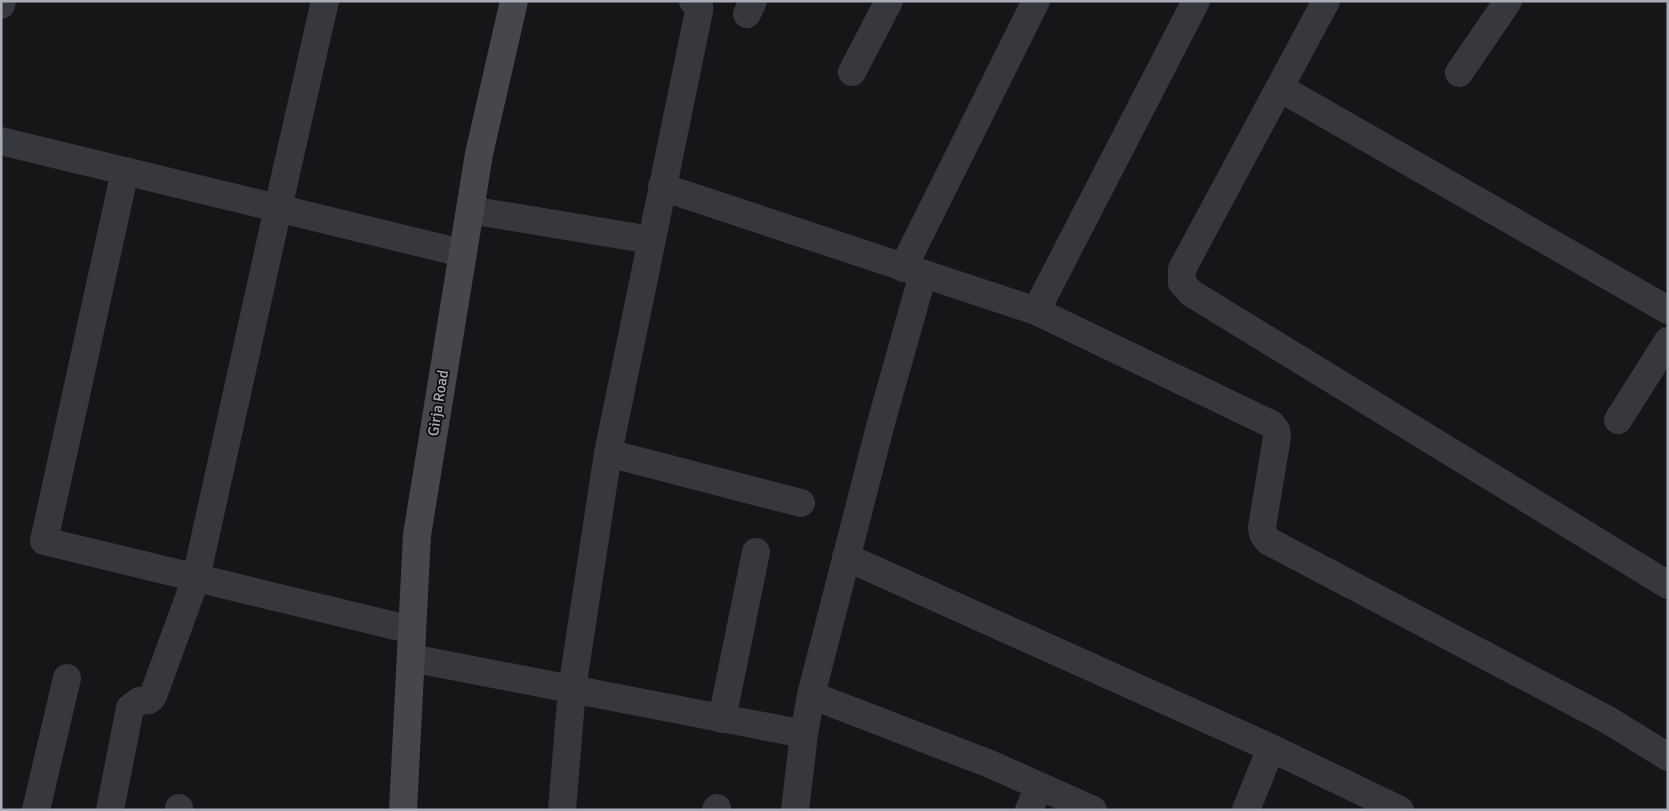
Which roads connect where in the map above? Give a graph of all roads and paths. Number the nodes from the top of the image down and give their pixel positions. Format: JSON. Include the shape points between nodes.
{"nodes":[{"id":1,"x":2,"y":1,"type":"edge"},
{"id":2,"x":326,"y":1,"type":"edge"},
{"id":3,"x":514,"y":1,"type":"edge"},
{"id":4,"x":693,"y":1,"type":"edge"},
{"id":5,"x":889,"y":1,"type":"edge"},
{"id":6,"x":1036,"y":1,"type":"edge"},
{"id":7,"x":1196,"y":1,"type":"edge"},
{"id":8,"x":1326,"y":1,"type":"edge"},
{"id":9,"x":1508,"y":1,"type":"edge"},
{"id":10,"x":1,"y":5,"type":"edge"},
{"id":11,"x":852,"y":72,"type":"dead end"},
{"id":12,"x":1459,"y":73,"type":"dead end"},
{"id":13,"x":1280,"y":88,"type":"junction"},
{"id":14,"x":1,"y":140,"type":"edge"},
{"id":15,"x":125,"y":171,"type":"junction"},
{"id":16,"x":662,"y":187,"type":"junction"},
{"id":17,"x":278,"y":208,"type":"junction"},
{"id":18,"x":470,"y":210,"type":"junction"},
{"id":19,"x":651,"y":240,"type":"junction"},
{"id":20,"x":462,"y":253,"type":"junction"},
{"id":21,"x":913,"y":271,"type":"junction"},
{"id":22,"x":1668,"y":310,"type":"edge"},
{"id":23,"x":1036,"y":311,"type":"junction"},
{"id":24,"x":1668,"y":341,"type":"edge"},
{"id":25,"x":1618,"y":420,"type":"dead end"},
{"id":26,"x":608,"y":453,"type":"junction"},
{"id":27,"x":800,"y":503,"type":"dead end"},
{"id":28,"x":756,"y":552,"type":"dead end"},
{"id":29,"x":846,"y":557,"type":"junction"},
{"id":30,"x":196,"y":578,"type":"junction"},
{"id":31,"x":1668,"y":585,"type":"edge"},
{"id":32,"x":412,"y":630,"type":"junction"},
{"id":33,"x":411,"y":658,"type":"junction"},
{"id":34,"x":67,"y":678,"type":"dead end"},
{"id":35,"x":572,"y":689,"type":"junction"},
{"id":36,"x":812,"y":694,"type":"junction"},
{"id":37,"x":722,"y":719,"type":"junction"},
{"id":38,"x":804,"y":734,"type":"junction"},
{"id":39,"x":1271,"y":748,"type":"junction"},
{"id":40,"x":1668,"y":757,"type":"edge"},
{"id":41,"x":1034,"y":798,"type":"edge"},
{"id":42,"x":36,"y":810,"type":"edge"},
{"id":43,"x":110,"y":810,"type":"edge"},
{"id":44,"x":404,"y":810,"type":"edge"},
{"id":45,"x":562,"y":810,"type":"edge"},
{"id":46,"x":795,"y":810,"type":"edge"},
{"id":47,"x":1093,"y":810,"type":"edge"},
{"id":48,"x":1246,"y":810,"type":"edge"},
{"id":49,"x":1400,"y":810,"type":"edge"}],
"edges":[{"from":1,"to":10,"type":"street"},
{"from":2,"to":17,"type":"street"},
{"from":3,"to":18,"type":"main road","name":"Girja Road","via":[[479,154]]},
{"from":4,"to":16,"type":"street","via":[[699,4],[699,11]]},
{"from":5,"to":11,"type":"street"},
{"from":6,"to":21,"type":"street"},
{"from":7,"to":23,"type":"street"},
{"from":8,"to":13,"type":"street"},
{"from":9,"to":12,"type":"street"},
{"from":13,"to":22,"type":"street"},
{"from":13,"to":31,"type":"street","via":[[1182,270],[1182,283],[1191,293]]},
{"from":14,"to":15,"type":"street"},
{"from":15,"to":17,"type":"street"},
{"from":15,"to":30,"type":"street","via":[[44,541]]},
{"from":16,"to":19,"type":"street"},
{"from":16,"to":21,"type":"street"},
{"from":17,"to":20,"type":"street"},
{"from":17,"to":30,"type":"street"},
{"from":18,"to":19,"type":"street"},
{"from":18,"to":20,"type":"main road","name":"Girja Road"},
{"from":19,"to":26,"type":"street"},
{"from":20,"to":32,"type":"main road","name":"Girja Road","via":[[417,534]]},
{"from":21,"to":23,"type":"street"},
{"from":21,"to":29,"type":"street","via":[[881,423]]},
{"from":23,"to":40,"type":"street","via":[[1271,424],[1277,436],[1262,527],[1268,541],[1608,720]]},
{"from":24,"to":25,"type":"street"},
{"from":26,"to":27,"type":"street"},
{"from":26,"to":35,"type":"street"},
{"from":28,"to":37,"type":"street"},
{"from":29,"to":36,"type":"street"},
{"from":29,"to":39,"type":"street"},
{"from":30,"to":32,"type":"street"},
{"from":30,"to":43,"type":"street","via":[[153,696],[130,708]]},
{"from":32,"to":33,"type":"main road","name":"Girja Road"},
{"from":33,"to":35,"type":"street"},
{"from":33,"to":44,"type":"main road","name":"Girja Road"},
{"from":34,"to":42,"type":"street"},
{"from":35,"to":37,"type":"street"},
{"from":35,"to":45,"type":"street"},
{"from":36,"to":38,"type":"street"},
{"from":36,"to":41,"type":"street","via":[[990,764]]},
{"from":37,"to":38,"type":"street"},
{"from":38,"to":46,"type":"street"},
{"from":39,"to":48,"type":"street"},
{"from":39,"to":49,"type":"street"},
{"from":41,"to":47,"type":"street"}]}
